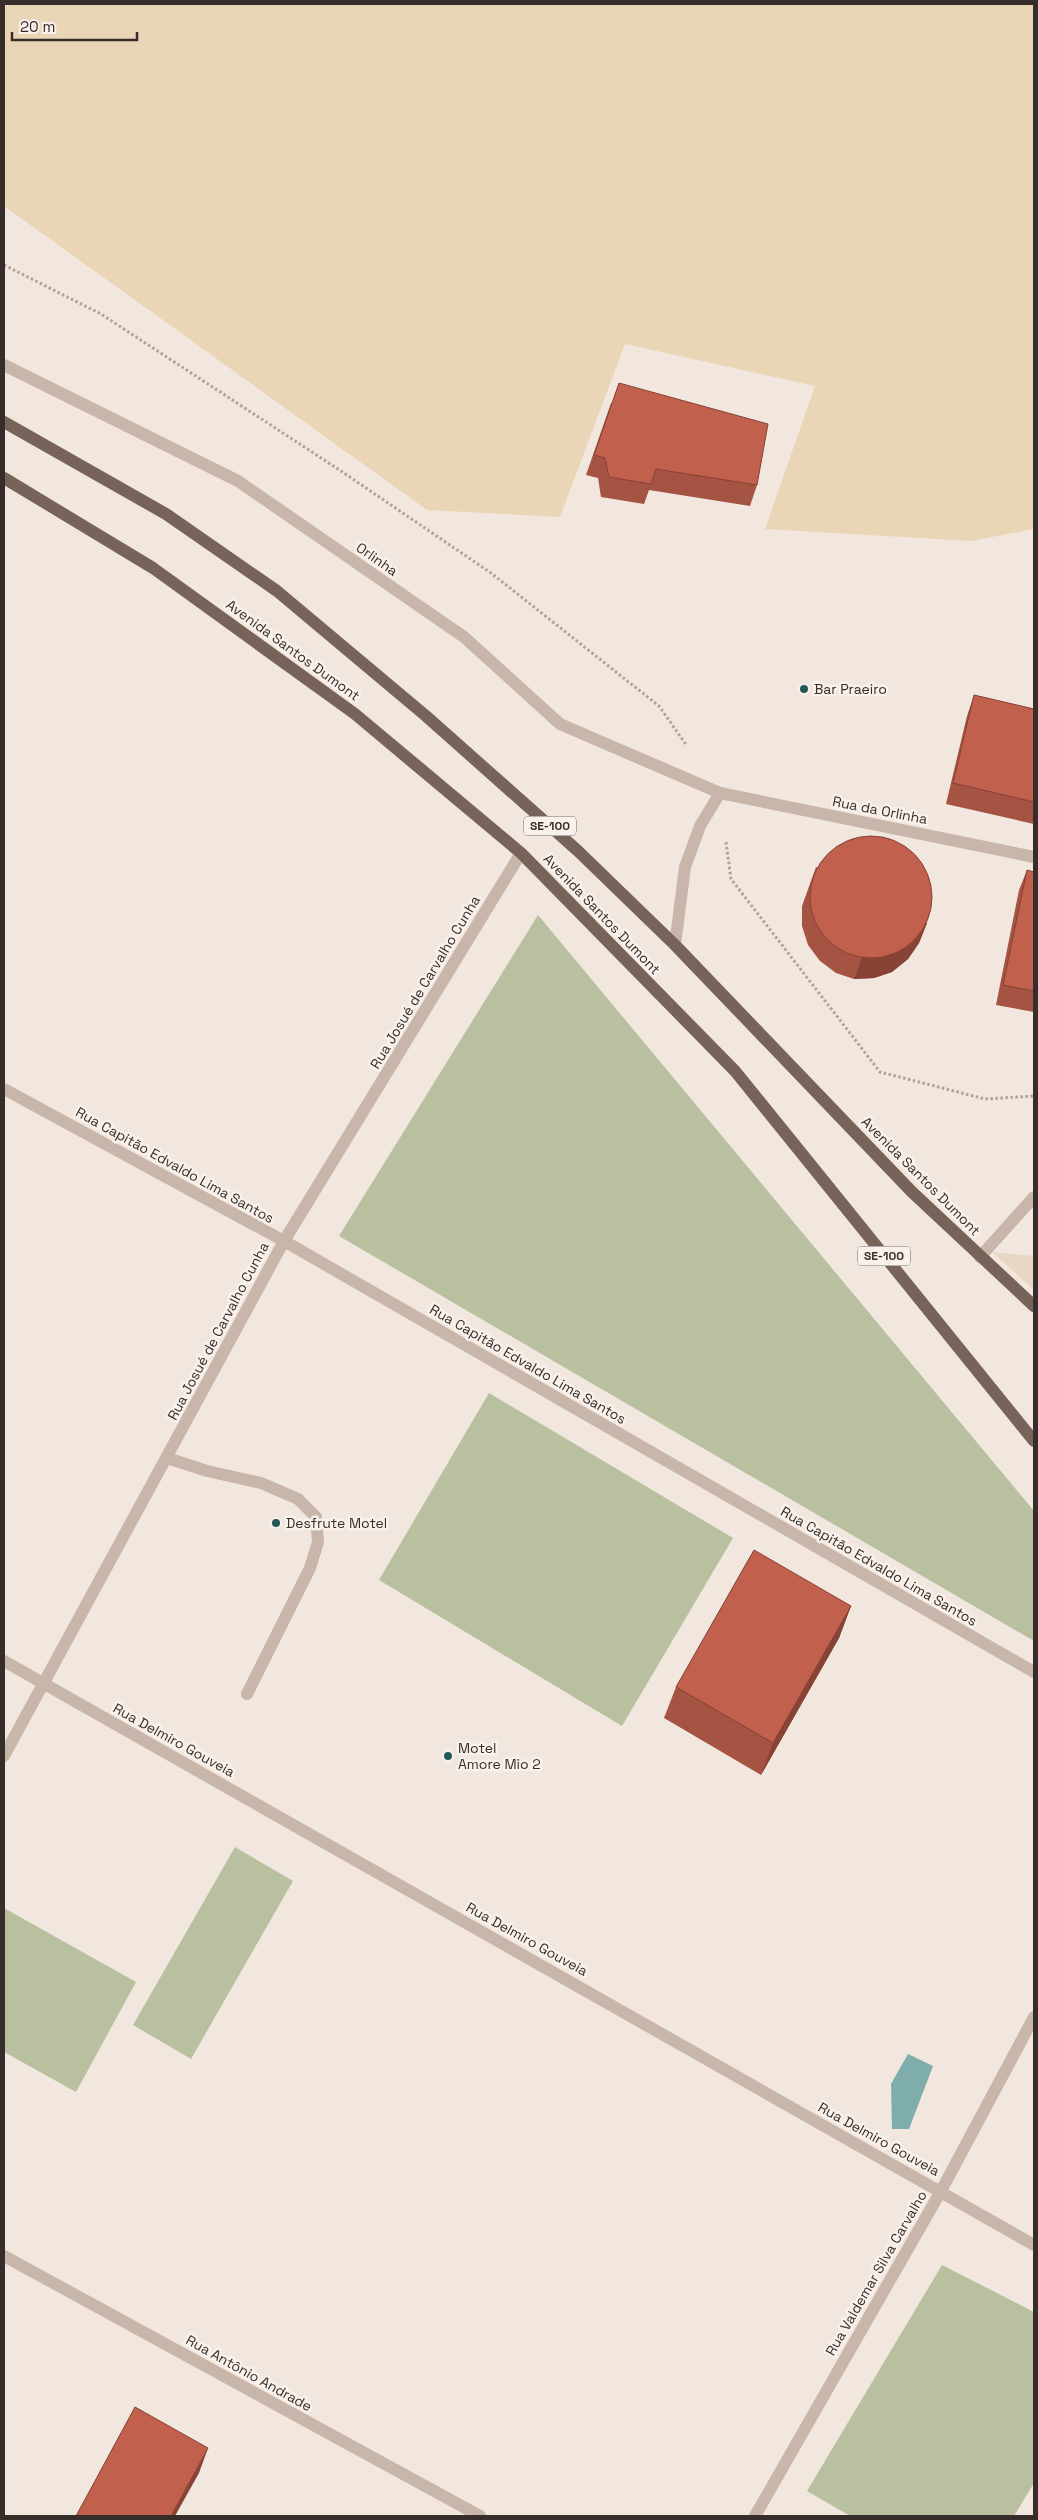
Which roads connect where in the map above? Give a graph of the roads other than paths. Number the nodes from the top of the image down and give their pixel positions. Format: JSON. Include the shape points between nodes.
{"nodes":[{"id":1,"x":4,"y":365,"type":"edge"},
{"id":2,"x":4,"y":422,"type":"edge"},
{"id":3,"x":4,"y":478,"type":"edge"},
{"id":4,"x":720,"y":793,"type":"junction"},
{"id":5,"x":522,"y":852,"type":"junction"},
{"id":6,"x":1034,"y":857,"type":"edge"},
{"id":7,"x":676,"y":945,"type":"junction"},
{"id":8,"x":4,"y":1089,"type":"edge"},
{"id":9,"x":1034,"y":1197,"type":"edge"},
{"id":10,"x":284,"y":1241,"type":"junction"},
{"id":11,"x":980,"y":1257,"type":"junction"},
{"id":12,"x":1034,"y":1306,"type":"edge"},
{"id":13,"x":1034,"y":1441,"type":"edge"},
{"id":14,"x":167,"y":1458,"type":"junction"},
{"id":15,"x":4,"y":1661,"type":"edge"},
{"id":16,"x":1034,"y":1672,"type":"edge"},
{"id":17,"x":44,"y":1684,"type":"junction"},
{"id":18,"x":247,"y":1694,"type":"dead end"},
{"id":19,"x":4,"y":1756,"type":"edge"},
{"id":20,"x":1034,"y":2017,"type":"edge"},
{"id":21,"x":941,"y":2191,"type":"junction"},
{"id":22,"x":1034,"y":2245,"type":"edge"},
{"id":23,"x":4,"y":2256,"type":"edge"},
{"id":24,"x":480,"y":2516,"type":"edge"},
{"id":25,"x":755,"y":2516,"type":"edge"}],
"edges":[{"from":1,"to":4,"type":"street","name":"Orlinha","via":[[238,481],[464,637],[560,724]]},
{"from":2,"to":7,"type":"main road","name":"Avenida Santos Dumont","number":"SE-100","via":[[166,514],[276,591],[434,723],[578,851]]},
{"from":3,"to":5,"type":"main road","name":"Avenida Santos Dumont","number":"SE-100","via":[[153,568],[348,708]]},
{"from":4,"to":6,"type":"street","name":"Rua da Orlinha"},
{"from":4,"to":7,"type":"street","via":[[700,826],[685,868]]},
{"from":5,"to":10,"type":"street","name":"Rua Josué de Carvalho Cunha"},
{"from":5,"to":13,"type":"main road","name":"Avenida Santos Dumont","number":"SE-100","via":[[735,1071]]},
{"from":7,"to":11,"type":"main road","name":"Avenida Santos Dumont","number":"SE-100","via":[[912,1192]]},
{"from":8,"to":10,"type":"street","name":"Rua Capitão Edvaldo Lima Santos"},
{"from":9,"to":11,"type":"street"},
{"from":10,"to":14,"type":"street","name":"Rua Josué de Carvalho Cunha"},
{"from":10,"to":16,"type":"street","name":"Rua Capitão Edvaldo Lima Santos"},
{"from":11,"to":12,"type":"main road","name":"Avenida Santos Dumont","number":"SE-100"},
{"from":14,"to":17,"type":"street","name":"Rua Josué de Carvalho Cunha"},
{"from":14,"to":18,"type":"street","via":[[261,1483],[298,1499],[316,1517],[318,1542],[310,1568]]},
{"from":15,"to":17,"type":"street","name":"Rua Delmiro Gouveia"},
{"from":17,"to":19,"type":"street","name":"Rua Josué de Carvalho Cunha"},
{"from":17,"to":21,"type":"street","name":"Rua Delmiro Gouveia"},
{"from":20,"to":21,"type":"street","name":"Rua Valdemar Silva Carvalho"},
{"from":21,"to":22,"type":"street","name":"Rua Delmiro Gouveia"},
{"from":21,"to":25,"type":"street","name":"Rua Valdemar Silva Carvalho"},
{"from":23,"to":24,"type":"street","name":"Rua Antônio Andrade"}]}
